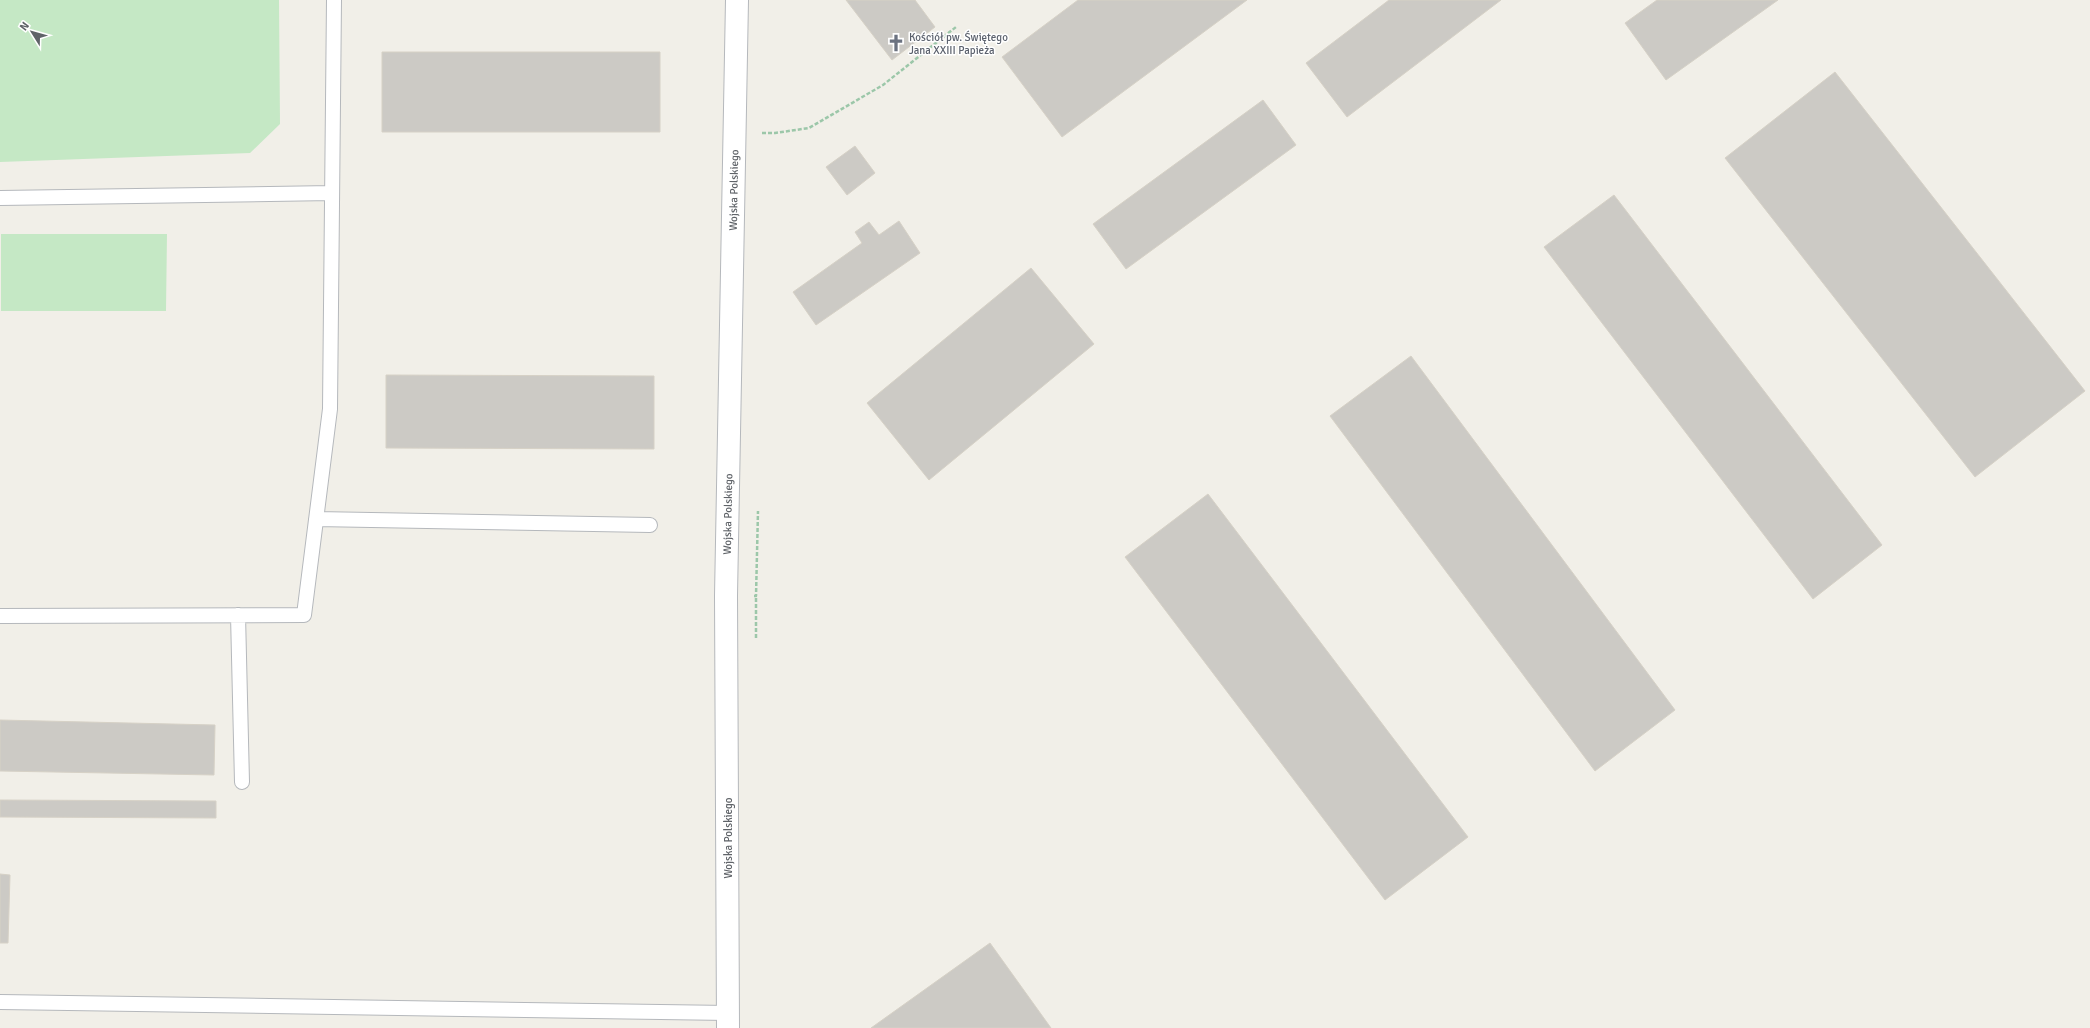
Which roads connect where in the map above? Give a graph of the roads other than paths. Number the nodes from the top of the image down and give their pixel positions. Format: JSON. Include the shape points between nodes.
{"nodes":[{"id":1,"x":334,"y":0,"type":"edge"},
{"id":2,"x":737,"y":0,"type":"edge"},
{"id":3,"x":332,"y":193,"type":"junction"},
{"id":4,"x":0,"y":198,"type":"edge"},
{"id":5,"x":316,"y":519,"type":"junction"},
{"id":6,"x":650,"y":525,"type":"dead end"},
{"id":7,"x":238,"y":615,"type":"junction"},
{"id":8,"x":0,"y":616,"type":"edge"},
{"id":9,"x":242,"y":782,"type":"dead end"},
{"id":10,"x":0,"y":1002,"type":"edge"},
{"id":11,"x":728,"y":1020,"type":"edge"}],
"edges":[{"from":1,"to":3,"type":"lane"},
{"from":2,"to":11,"type":"street","name":"Wojska Polskiego","via":[[726,596]]},
{"from":3,"to":4,"type":"lane"},
{"from":3,"to":5,"type":"lane","via":[[330,409]]},
{"from":5,"to":6,"type":"lane"},
{"from":5,"to":7,"type":"lane","via":[[304,615]]},
{"from":7,"to":8,"type":"lane"},
{"from":7,"to":9,"type":"lane"},
{"from":10,"to":11,"type":"lane"}]}
